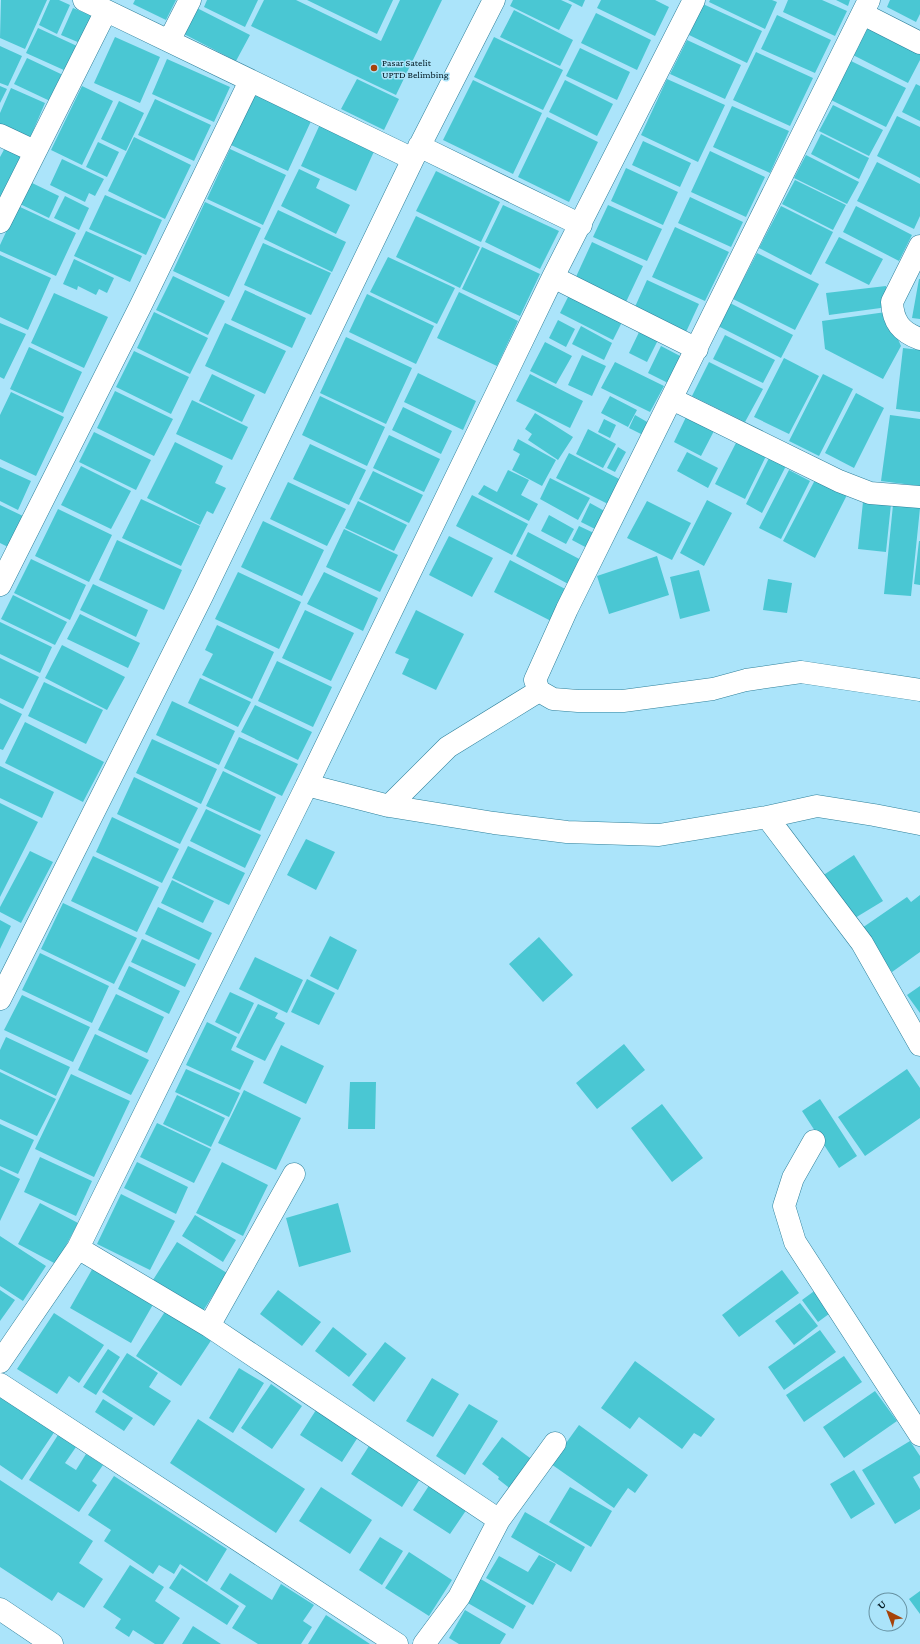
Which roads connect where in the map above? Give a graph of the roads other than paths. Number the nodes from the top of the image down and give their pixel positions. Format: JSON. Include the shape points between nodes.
{"nodes":[{"id":1,"x":84,"y":0,"type":"edge"},
{"id":2,"x":190,"y":0,"type":"edge"},
{"id":3,"x":494,"y":0,"type":"edge"},
{"id":4,"x":694,"y":0,"type":"edge"},
{"id":5,"x":866,"y":7,"type":"edge"},
{"id":6,"x":106,"y":11,"type":"junction"},
{"id":7,"x":169,"y":41,"type":"junction"},
{"id":8,"x":920,"y":43,"type":"edge"},
{"id":9,"x":250,"y":81,"type":"junction"},
{"id":10,"x":0,"y":135,"type":"edge"},
{"id":11,"x":34,"y":151,"type":"junction"},
{"id":12,"x":416,"y":152,"type":"junction"},
{"id":13,"x":0,"y":222,"type":"edge"},
{"id":14,"x":581,"y":225,"type":"junction"},
{"id":15,"x":920,"y":246,"type":"edge"},
{"id":16,"x":553,"y":277,"type":"junction"},
{"id":17,"x":920,"y":339,"type":"edge"},
{"id":18,"x":697,"y":349,"type":"junction"},
{"id":19,"x":672,"y":399,"type":"junction"},
{"id":20,"x":920,"y":497,"type":"edge"},
{"id":21,"x":0,"y":585,"type":"edge"},
{"id":22,"x":920,"y":690,"type":"edge"},
{"id":23,"x":539,"y":691,"type":"junction"},
{"id":24,"x":307,"y":785,"type":"junction"},
{"id":25,"x":389,"y":806,"type":"junction"},
{"id":26,"x":767,"y":817,"type":"junction"},
{"id":27,"x":920,"y":824,"type":"edge"},
{"id":28,"x":0,"y":999,"type":"edge"},
{"id":29,"x":920,"y":1045,"type":"edge"},
{"id":30,"x":814,"y":1141,"type":"dead end"},
{"id":31,"x":294,"y":1174,"type":"dead end"},
{"id":32,"x":78,"y":1248,"type":"junction"},
{"id":33,"x":209,"y":1326,"type":"junction"},
{"id":34,"x":0,"y":1362,"type":"edge"},
{"id":35,"x":0,"y":1384,"type":"edge"},
{"id":36,"x":920,"y":1435,"type":"edge"},
{"id":37,"x":555,"y":1444,"type":"dead end"},
{"id":38,"x":499,"y":1520,"type":"junction"},
{"id":39,"x":0,"y":1609,"type":"edge"},
{"id":40,"x":52,"y":1644,"type":"edge"},
{"id":41,"x":397,"y":1644,"type":"edge"},
{"id":42,"x":424,"y":1644,"type":"edge"}],
"edges":[{"from":1,"to":6,"type":"street"},
{"from":2,"to":7,"type":"street"},
{"from":3,"to":12,"type":"street"},
{"from":4,"to":14,"type":"street"},
{"from":5,"to":8,"type":"street"},
{"from":5,"to":18,"type":"street"},
{"from":6,"to":7,"type":"street"},
{"from":6,"to":11,"type":"street"},
{"from":7,"to":9,"type":"street"},
{"from":9,"to":12,"type":"street"},
{"from":9,"to":21,"type":"street"},
{"from":10,"to":11,"type":"street"},
{"from":11,"to":13,"type":"street"},
{"from":12,"to":14,"type":"street"},
{"from":12,"to":28,"type":"street","via":[[202,596]]},
{"from":14,"to":16,"type":"street"},
{"from":15,"to":17,"type":"street","via":[[892,302],[892,310],[898,325],[908,334]]},
{"from":16,"to":18,"type":"street"},
{"from":16,"to":24,"type":"street"},
{"from":18,"to":19,"type":"street"},
{"from":19,"to":20,"type":"street","via":[[839,481],[870,493]]},
{"from":19,"to":23,"type":"street","via":[[567,609],[535,680]]},
{"from":22,"to":23,"type":"street","via":[[801,672],[746,680],[714,689],[624,701],[553,699]]},
{"from":23,"to":25,"type":"street","via":[[448,747]]},
{"from":24,"to":25,"type":"street"},
{"from":24,"to":32,"type":"street"},
{"from":25,"to":26,"type":"street","via":[[567,832],[659,835]]},
{"from":26,"to":27,"type":"street","via":[[817,806]]},
{"from":26,"to":29,"type":"street","via":[[862,943]]},
{"from":30,"to":36,"type":"street","via":[[793,1178],[784,1206],[796,1242]]},
{"from":31,"to":33,"type":"street"},
{"from":32,"to":33,"type":"street"},
{"from":32,"to":34,"type":"street"},
{"from":33,"to":38,"type":"street"},
{"from":35,"to":41,"type":"street"},
{"from":37,"to":38,"type":"street"},
{"from":38,"to":42,"type":"street","via":[[459,1597]]},
{"from":39,"to":40,"type":"street"}]}
